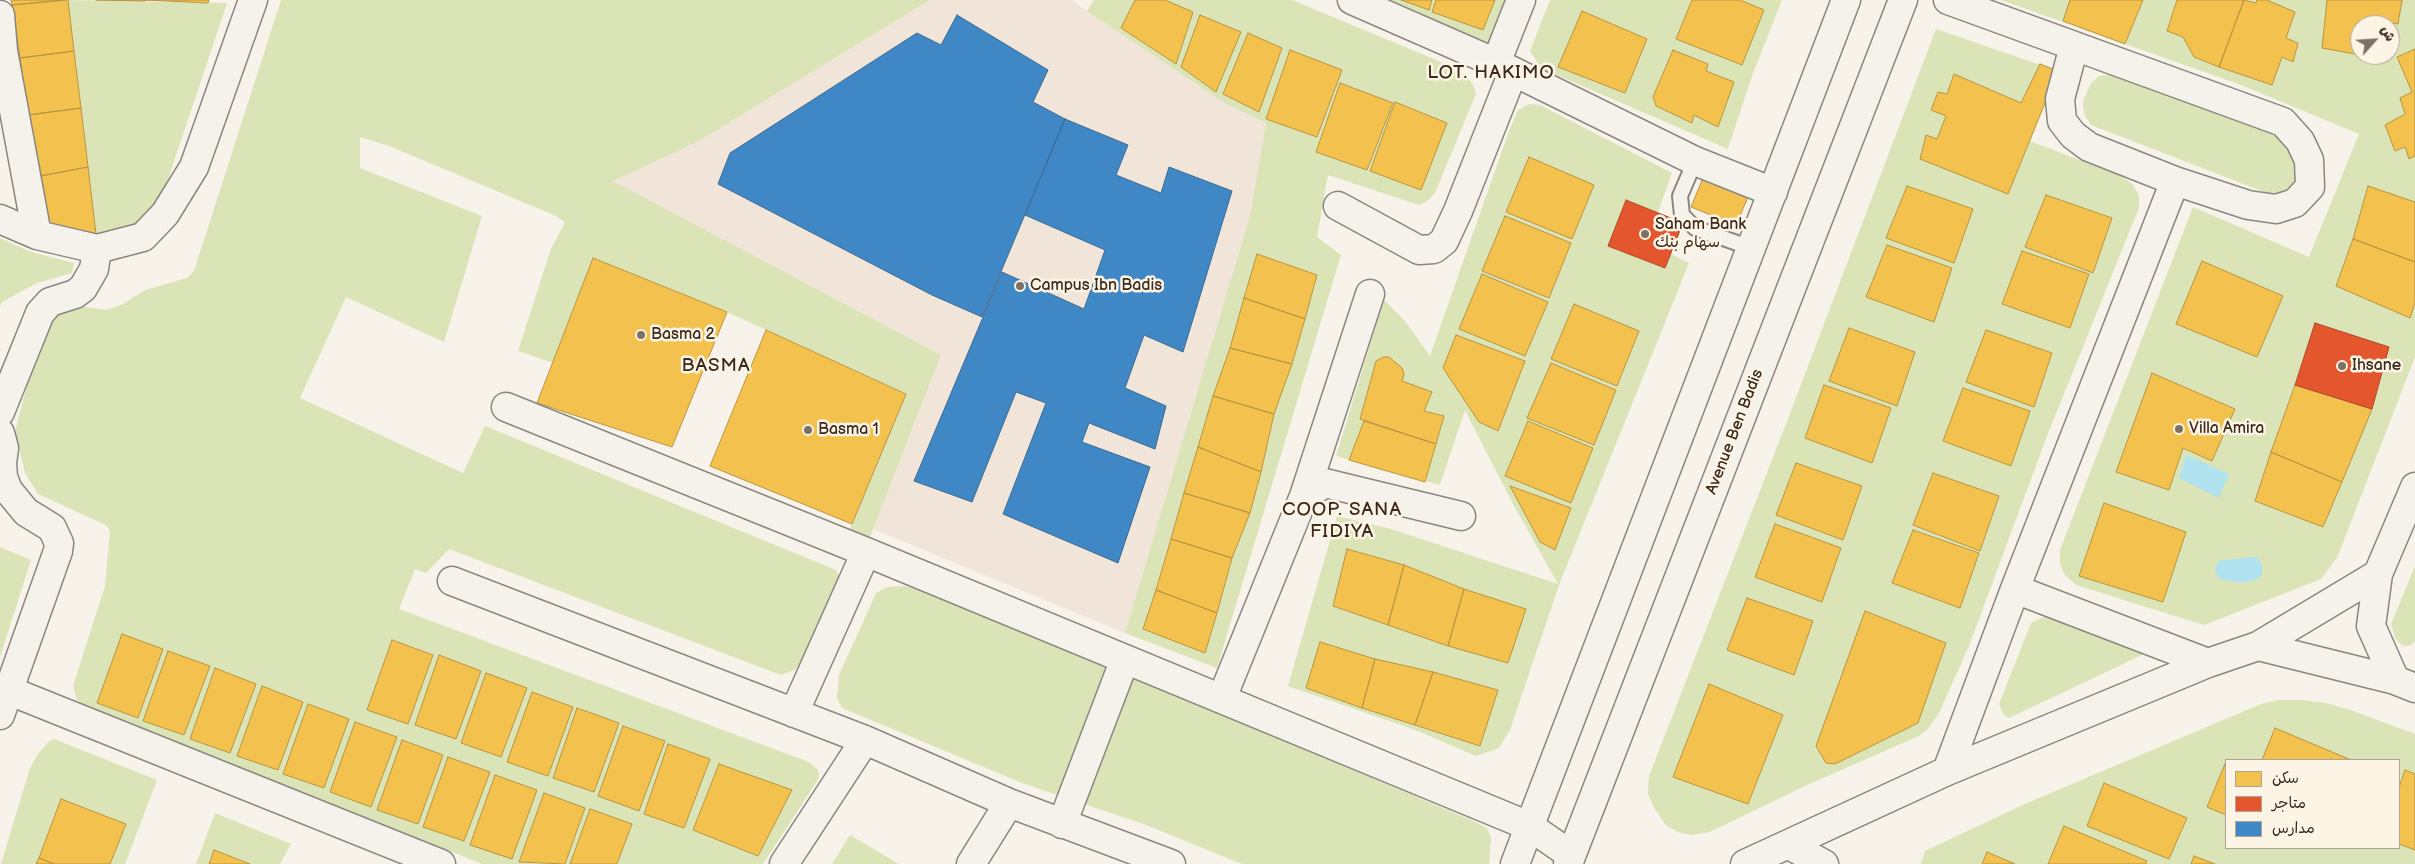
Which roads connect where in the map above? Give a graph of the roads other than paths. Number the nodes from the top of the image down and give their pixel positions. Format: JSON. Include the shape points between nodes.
{"nodes":[{"id":1,"x":253,"y":0,"type":"edge"},
{"id":2,"x":1352,"y":0,"type":"edge"},
{"id":3,"x":1521,"y":0,"type":"edge"},
{"id":4,"x":1846,"y":0,"type":"edge"},
{"id":5,"x":1903,"y":0,"type":"edge"},
{"id":6,"x":1948,"y":0,"type":"edge"},
{"id":7,"x":0,"y":15,"type":"edge"},
{"id":8,"x":2074,"y":46,"type":"junction"},
{"id":9,"x":2,"y":51,"type":"edge"},
{"id":10,"x":1504,"y":68,"type":"junction"},
{"id":11,"x":1695,"y":161,"type":"junction"},
{"id":12,"x":2175,"y":181,"type":"junction"},
{"id":13,"x":1773,"y":192,"type":"junction"},
{"id":14,"x":1338,"y":206,"type":"dead end"},
{"id":15,"x":0,"y":218,"type":"edge"},
{"id":16,"x":36,"y":235,"type":"junction"},
{"id":17,"x":1751,"y":248,"type":"junction"},
{"id":18,"x":97,"y":249,"type":"junction"},
{"id":19,"x":1370,"y":294,"type":"dead end"},
{"id":20,"x":506,"y":407,"type":"dead end"},
{"id":21,"x":0,"y":412,"type":"edge"},
{"id":22,"x":0,"y":433,"type":"edge"},
{"id":23,"x":1304,"y":496,"type":"junction"},
{"id":24,"x":2412,"y":501,"type":"edge"},
{"id":25,"x":1461,"y":516,"type":"dead end"},
{"id":26,"x":866,"y":552,"type":"junction"},
{"id":27,"x":2378,"y":574,"type":"junction"},
{"id":28,"x":452,"y":581,"type":"dead end"},
{"id":29,"x":2015,"y":589,"type":"junction"},
{"id":30,"x":2258,"y":646,"type":"junction"},
{"id":31,"x":1125,"y":659,"type":"junction"},
{"id":32,"x":2208,"y":663,"type":"junction"},
{"id":33,"x":2405,"y":684,"type":"edge"},
{"id":34,"x":3,"y":698,"type":"edge"},
{"id":35,"x":1222,"y":698,"type":"junction"},
{"id":36,"x":794,"y":713,"type":"junction"},
{"id":37,"x":865,"y":740,"type":"junction"},
{"id":38,"x":1947,"y":771,"type":"junction"},
{"id":39,"x":1009,"y":803,"type":"junction"},
{"id":40,"x":1062,"y":824,"type":"junction"},
{"id":41,"x":1529,"y":826,"type":"junction"},
{"id":42,"x":1789,"y":845,"type":"junction"},
{"id":43,"x":1570,"y":859,"type":"edge"},
{"id":44,"x":424,"y":861,"type":"edge"},
{"id":45,"x":784,"y":864,"type":"edge"},
{"id":46,"x":971,"y":864,"type":"edge"},
{"id":47,"x":1171,"y":864,"type":"edge"},
{"id":48,"x":1515,"y":864,"type":"edge"},
{"id":49,"x":1745,"y":864,"type":"edge"},
{"id":50,"x":1824,"y":864,"type":"edge"}],
"edges":[{"from":1,"to":18,"type":"street","via":[[194,167],[170,206],[143,237]]},
{"from":2,"to":10,"type":"street"},
{"from":3,"to":10,"type":"street"},
{"from":4,"to":13,"type":"street"},
{"from":5,"to":43,"type":"street","name":"Avenue Ben Badis"},
{"from":6,"to":8,"type":"street"},
{"from":7,"to":9,"type":"street"},
{"from":8,"to":12,"type":"street","via":[[2060,99],[2062,121],[2073,135],[2090,147]]},
{"from":8,"to":12,"type":"street","via":[[2283,122],[2300,141],[2309,160],[2310,187],[2295,203],[2276,209],[2248,206]]},
{"from":9,"to":16,"type":"street"},
{"from":10,"to":11,"type":"street"},
{"from":10,"to":14,"type":"street","via":[[1458,210],[1444,241],[1434,249],[1419,250]]},
{"from":11,"to":13,"type":"street"},
{"from":11,"to":17,"type":"lane","via":[[1680,196],[1682,215],[1695,228]]},
{"from":12,"to":29,"type":"street"},
{"from":13,"to":17,"type":"street"},
{"from":15,"to":16,"type":"street"},
{"from":16,"to":18,"type":"street"},
{"from":17,"to":41,"type":"street"},
{"from":18,"to":21,"type":"street","via":[[94,269],[83,288],[50,302],[40,313]]},
{"from":19,"to":23,"type":"street"},
{"from":20,"to":26,"type":"street"},
{"from":22,"to":34,"type":"street","via":[[8,490],[26,512],[52,528],[59,543]]},
{"from":23,"to":25,"type":"street","via":[[1325,483]]},
{"from":23,"to":35,"type":"street"},
{"from":24,"to":27,"type":"street"},
{"from":26,"to":31,"type":"street"},
{"from":26,"to":36,"type":"street"},
{"from":27,"to":30,"type":"street"},
{"from":27,"to":33,"type":"street","via":[[2371,626]]},
{"from":28,"to":36,"type":"street"},
{"from":29,"to":32,"type":"street"},
{"from":29,"to":38,"type":"street"},
{"from":30,"to":32,"type":"street"},
{"from":30,"to":33,"type":"street"},
{"from":31,"to":35,"type":"street"},
{"from":31,"to":40,"type":"street"},
{"from":32,"to":38,"type":"street"},
{"from":34,"to":44,"type":"street"},
{"from":35,"to":41,"type":"street"},
{"from":36,"to":37,"type":"street"},
{"from":37,"to":39,"type":"street"},
{"from":37,"to":45,"type":"street"},
{"from":38,"to":42,"type":"street"},
{"from":39,"to":40,"type":"street"},
{"from":39,"to":46,"type":"street"},
{"from":40,"to":47,"type":"street"},
{"from":41,"to":43,"type":"street"},
{"from":41,"to":48,"type":"street"},
{"from":42,"to":49,"type":"street"},
{"from":42,"to":50,"type":"street"}]}
